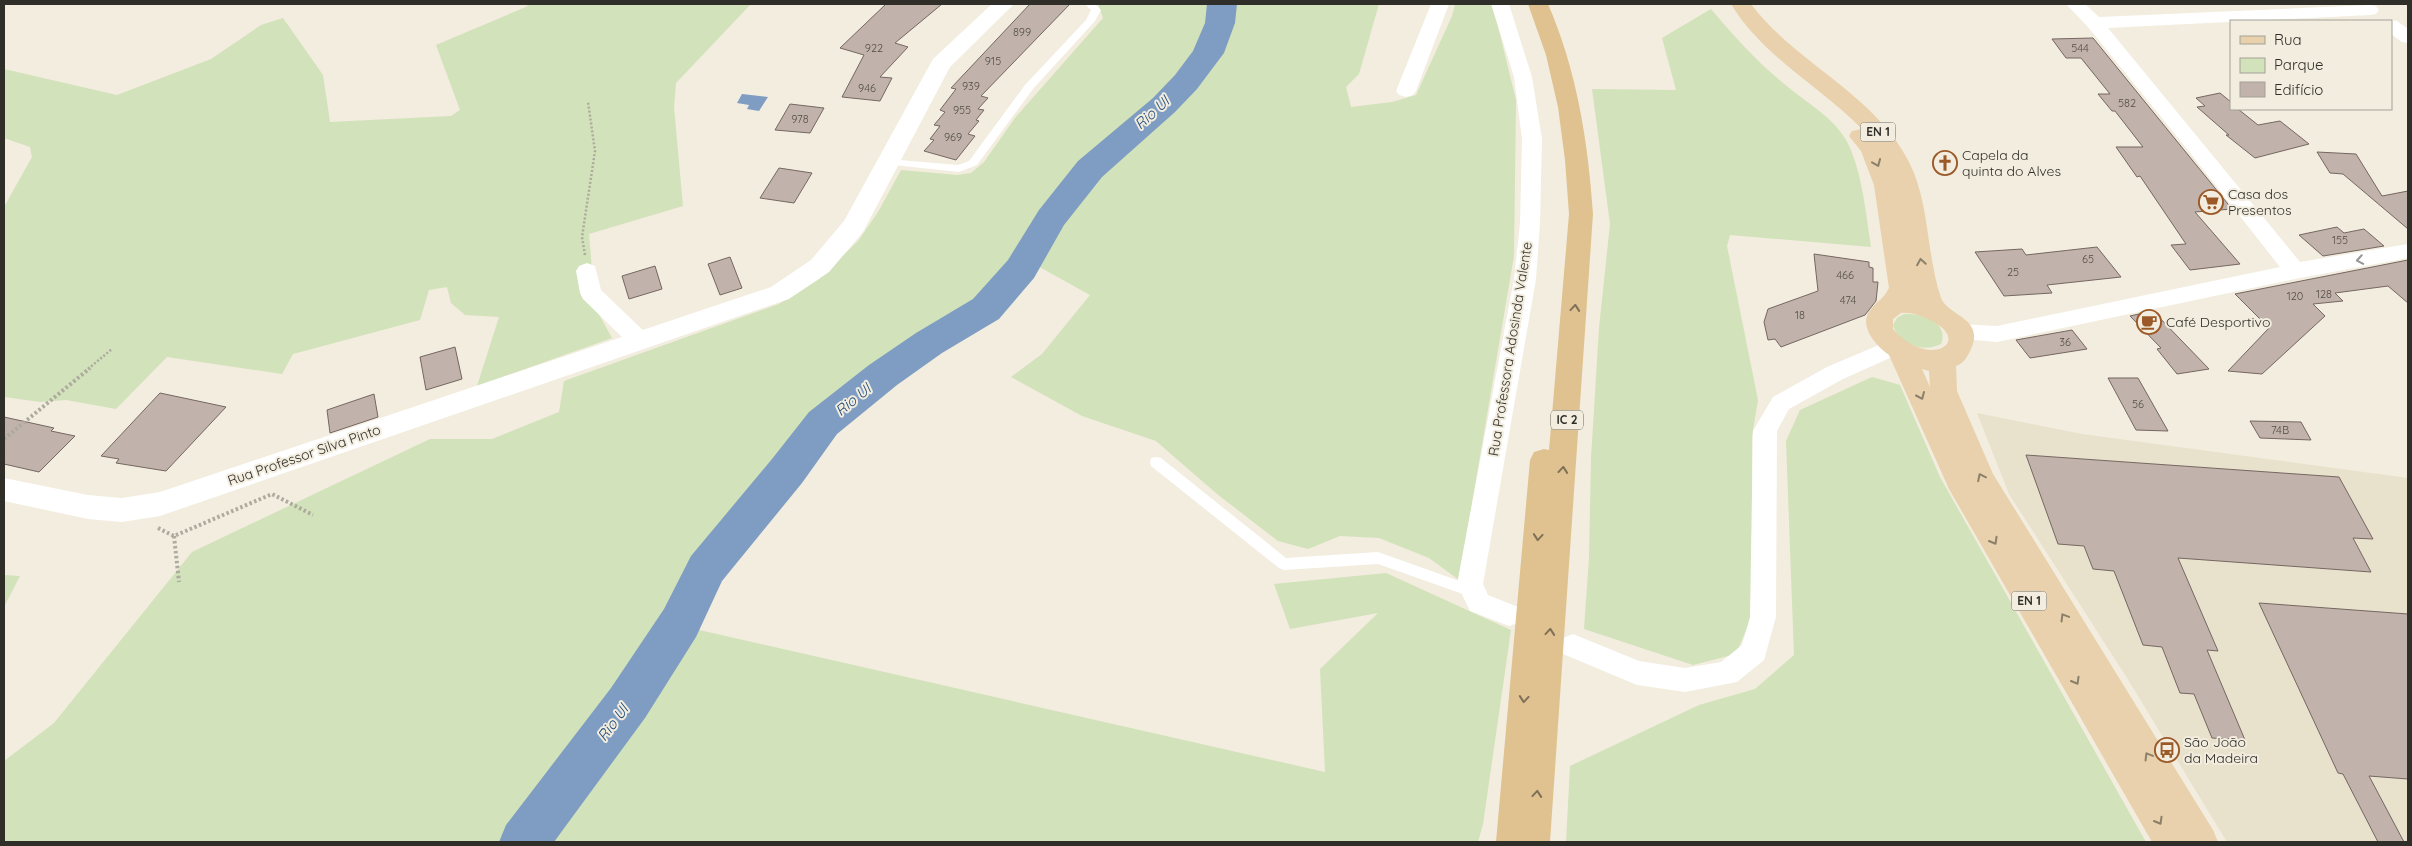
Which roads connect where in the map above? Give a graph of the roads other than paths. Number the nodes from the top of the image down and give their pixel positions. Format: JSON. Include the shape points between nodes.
{"nodes":[{"id":1,"x":1004,"y":4,"type":"edge"},
{"id":2,"x":1090,"y":4,"type":"edge"},
{"id":3,"x":1440,"y":4,"type":"edge"},
{"id":4,"x":1500,"y":4,"type":"edge"},
{"id":5,"x":1527,"y":4,"type":"edge"},
{"id":6,"x":1538,"y":4,"type":"edge"},
{"id":7,"x":1724,"y":4,"type":"edge"},
{"id":8,"x":1741,"y":4,"type":"edge"},
{"id":9,"x":2075,"y":4,"type":"edge"},
{"id":10,"x":2366,"y":7,"type":"edge"},
{"id":11,"x":2385,"y":20,"type":"edge"},
{"id":12,"x":2094,"y":23,"type":"junction"},
{"id":13,"x":2392,"y":26,"type":"edge"},
{"id":14,"x":2408,"y":38,"type":"edge"},
{"id":15,"x":1406,"y":90,"type":"dead end"},
{"id":16,"x":888,"y":162,"type":"junction"},
{"id":17,"x":2408,"y":252,"type":"edge"},
{"id":18,"x":587,"y":271,"type":"road end"},
{"id":19,"x":2294,"y":271,"type":"junction"},
{"id":20,"x":1893,"y":305,"type":"junction"},
{"id":21,"x":1933,"y":309,"type":"junction"},
{"id":22,"x":1959,"y":332,"type":"junction"},
{"id":23,"x":639,"y":340,"type":"junction"},
{"id":24,"x":1897,"y":349,"type":"junction"},
{"id":25,"x":1942,"y":359,"type":"junction"},
{"id":26,"x":1156,"y":462,"type":"dead end"},
{"id":27,"x":4,"y":490,"type":"edge"},
{"id":28,"x":1474,"y":592,"type":"junction"},
{"id":29,"x":1509,"y":615,"type":"dead end"},
{"id":30,"x":1573,"y":646,"type":"dead end"},
{"id":31,"x":1513,"y":842,"type":"edge"},
{"id":32,"x":1533,"y":842,"type":"edge"},
{"id":33,"x":2171,"y":842,"type":"edge"},
{"id":34,"x":2201,"y":842,"type":"edge"}],
"edges":[{"from":1,"to":16,"type":"street","name":"Rua Professor Silva Pinto","via":[[941,64]]},
{"from":2,"to":16,"type":"lane","via":[[1096,10],[1090,21],[1029,87],[973,163],[959,169]]},
{"from":3,"to":15,"type":"street"},
{"from":4,"to":28,"type":"street","name":"Rua Professora Adosinda Valente","via":[[1523,77],[1532,138],[1530,223],[1525,279],[1470,584]]},
{"from":5,"to":31,"type":"highway","number":"IC 2","one_way":true,"via":[[1552,84],[1562,212]]},
{"from":32,"to":6,"type":"highway","number":"IC 2","one_way":true,"via":[[1581,214],[1579,167],[1571,110],[1553,40]]},
{"from":7,"to":20,"type":"main road","number":"EN 1","one_way":true,"via":[[1734,20],[1763,49],[1845,116],[1870,149],[1886,185],[1902,288]]},
{"from":21,"to":8,"type":"main road","number":"EN 1","one_way":true,"via":[[1926,292],[1908,185],[1889,148],[1852,106],[1761,31]]},
{"from":9,"to":12,"type":"street"},
{"from":10,"to":11,"type":"street"},
{"from":10,"to":12,"type":"street"},
{"from":12,"to":19,"type":"street"},
{"from":13,"to":14,"type":"street"},
{"from":16,"to":23,"type":"street","name":"Rua Professor Silva Pinto","via":[[854,226],[820,266],[780,293]]},
{"from":17,"to":19,"type":"street","one_way":true},
{"from":18,"to":23,"type":"street","via":[[591,293]]},
{"from":19,"to":22,"type":"street","via":[[1996,334]]},
{"from":20,"to":21,"type":"main road","via":[[1915,303]]},
{"from":20,"to":24,"type":"main road","number":"EN 1","via":[[1880,315],[1878,323],[1880,331]]},
{"from":21,"to":22,"type":"main road","via":[[1949,319]]},
{"from":22,"to":25,"type":"main road","via":[[1961,341],[1958,349],[1952,356]]},
{"from":23,"to":27,"type":"street","name":"Rua Professor Silva Pinto","via":[[160,504],[114,509],[88,507]]},
{"from":24,"to":25,"type":"main road","via":[[1917,358]]},
{"from":24,"to":30,"type":"street","via":[[1835,373],[1781,403],[1766,431],[1763,617],[1754,652],[1727,673],[1685,680],[1636,673]]},
{"from":24,"to":33,"type":"main road","number":"EN 1","one_way":true,"via":[[1959,481]]},
{"from":34,"to":25,"type":"main road","number":"EN 1","one_way":true,"via":[[1981,478],[1944,391]]},
{"from":26,"to":28,"type":"lane","via":[[1284,564],[1378,558]]},
{"from":28,"to":29,"type":"street","via":[[1478,602]]}]}
